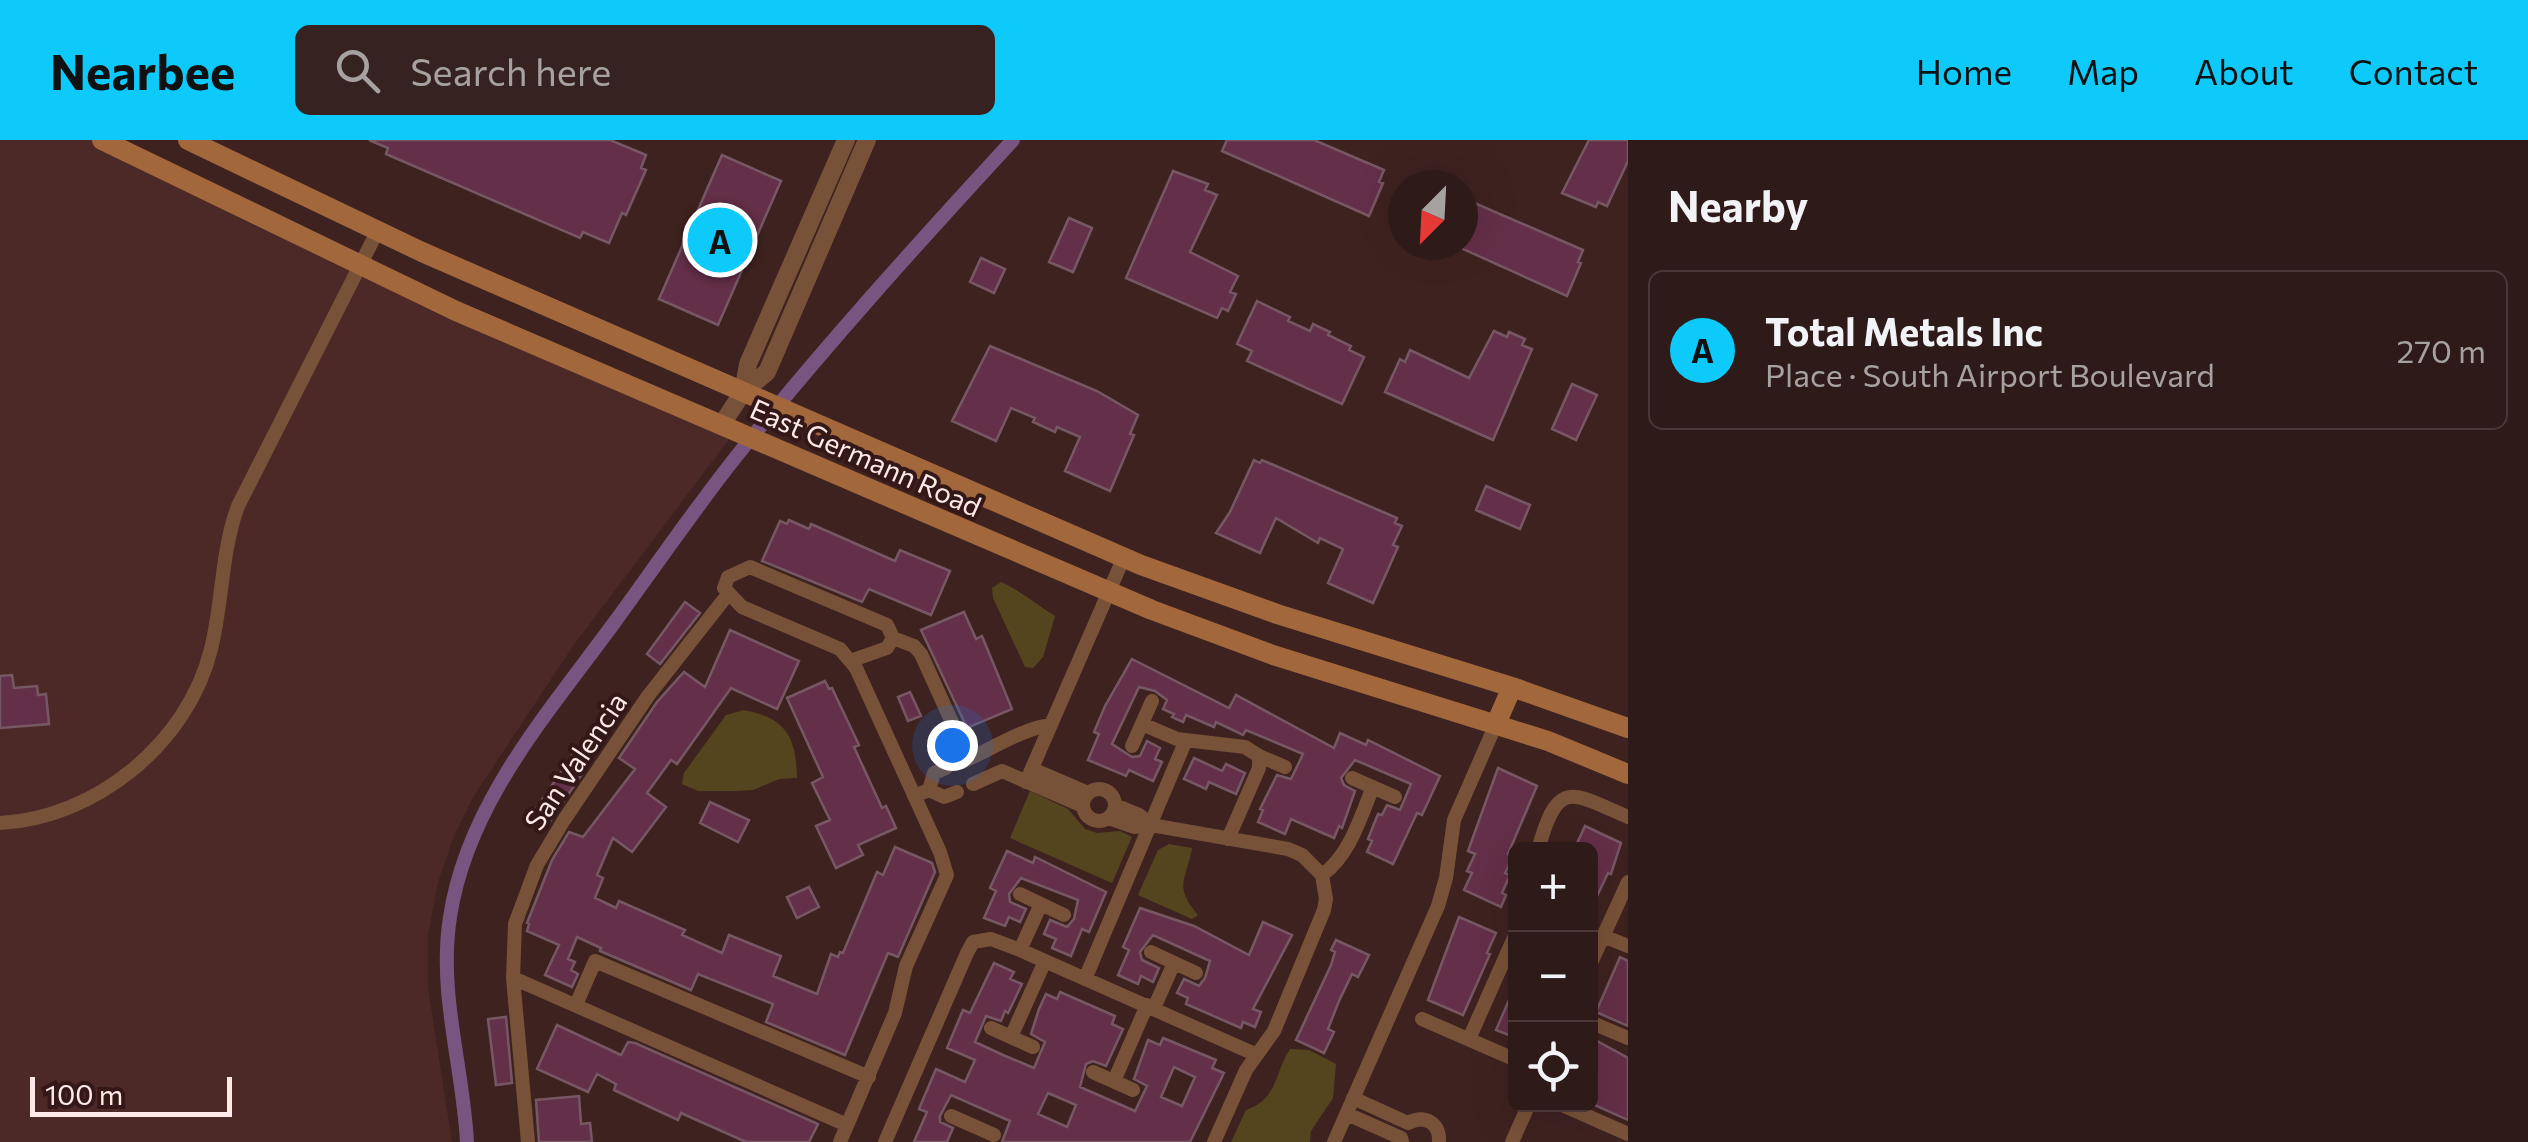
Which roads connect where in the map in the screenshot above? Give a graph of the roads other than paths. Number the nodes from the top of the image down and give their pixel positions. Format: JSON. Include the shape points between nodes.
{"nodes":[{"id":1,"x":102,"y":140,"type":"edge"},
{"id":2,"x":188,"y":140,"type":"edge"},
{"id":3,"x":846,"y":140,"type":"edge"},
{"id":4,"x":867,"y":140,"type":"edge"},
{"id":5,"x":847,"y":162,"type":"junction"},
{"id":6,"x":378,"y":230,"type":"junction"},
{"id":7,"x":360,"y":265,"type":"junction"},
{"id":8,"x":752,"y":396,"type":"junction"},
{"id":9,"x":729,"y":427,"type":"junction"},
{"id":10,"x":1124,"y":557,"type":"junction"},
{"id":11,"x":1107,"y":590,"type":"junction"},
{"id":12,"x":729,"y":593,"type":"junction"},
{"id":13,"x":893,"y":638,"type":"junction"},
{"id":14,"x":850,"y":661,"type":"junction"},
{"id":15,"x":1512,"y":687,"type":"junction"},
{"id":16,"x":1152,"y":701,"type":"dead end"},
{"id":17,"x":1142,"y":724,"type":"junction"},
{"id":18,"x":1496,"y":724,"type":"junction"},
{"id":19,"x":1050,"y":725,"type":"junction"},
{"id":20,"x":1628,"y":728,"type":"edge"},
{"id":21,"x":955,"y":729,"type":"dead end"},
{"id":22,"x":1186,"y":740,"type":"junction"},
{"id":23,"x":1132,"y":746,"type":"dead end"},
{"id":24,"x":985,"y":752,"type":"junction"},
{"id":25,"x":1260,"y":756,"type":"junction"},
{"id":26,"x":962,"y":762,"type":"dead end"},
{"id":27,"x":1285,"y":767,"type":"dead end"},
{"id":28,"x":946,"y":768,"type":"dead end"},
{"id":29,"x":994,"y":774,"type":"junction"},
{"id":30,"x":1628,"y":774,"type":"edge"},
{"id":31,"x":1029,"y":776,"type":"junction"},
{"id":32,"x":1352,"y":778,"type":"dead end"},
{"id":33,"x":973,"y":784,"type":"dead end"},
{"id":34,"x":1374,"y":787,"type":"junction"},
{"id":35,"x":957,"y":792,"type":"dead end"},
{"id":36,"x":921,"y":793,"type":"junction"},
{"id":37,"x":1395,"y":797,"type":"dead end"},
{"id":38,"x":1085,"y":800,"type":"junction"},
{"id":39,"x":1112,"y":812,"type":"junction"},
{"id":40,"x":1628,"y":817,"type":"edge"},
{"id":41,"x":0,"y":823,"type":"edge"},
{"id":42,"x":1151,"y":826,"type":"junction"},
{"id":43,"x":1228,"y":839,"type":"junction"},
{"id":44,"x":1541,"y":842,"type":"edge"},
{"id":45,"x":1322,"y":875,"type":"junction"},
{"id":46,"x":1628,"y":882,"type":"edge"},
{"id":47,"x":1020,"y":894,"type":"dead end"},
{"id":48,"x":1041,"y":904,"type":"junction"},
{"id":49,"x":1064,"y":914,"type":"dead end"},
{"id":50,"x":1604,"y":936,"type":"junction"},
{"id":51,"x":1628,"y":946,"type":"edge"},
{"id":52,"x":1598,"y":948,"type":"edge"},
{"id":53,"x":1020,"y":950,"type":"junction"},
{"id":54,"x":1151,"y":952,"type":"dead end"},
{"id":55,"x":1508,"y":952,"type":"edge"},
{"id":56,"x":1045,"y":961,"type":"junction"},
{"id":57,"x":1174,"y":962,"type":"junction"},
{"id":58,"x":1196,"y":973,"type":"dead end"},
{"id":59,"x":513,"y":978,"type":"junction"},
{"id":60,"x":1086,"y":979,"type":"junction"},
{"id":61,"x":576,"y":1005,"type":"junction"},
{"id":62,"x":1150,"y":1006,"type":"junction"},
{"id":63,"x":1422,"y":1019,"type":"dead end"},
{"id":64,"x":1598,"y":1025,"type":"edge"},
{"id":65,"x":991,"y":1028,"type":"dead end"},
{"id":66,"x":1011,"y":1036,"type":"junction"},
{"id":67,"x":1628,"y":1038,"type":"edge"},
{"id":68,"x":1469,"y":1040,"type":"junction"},
{"id":69,"x":1034,"y":1047,"type":"dead end"},
{"id":70,"x":1258,"y":1055,"type":"junction"},
{"id":71,"x":1508,"y":1057,"type":"edge"},
{"id":72,"x":1093,"y":1072,"type":"dead end"},
{"id":73,"x":868,"y":1077,"type":"junction"},
{"id":74,"x":1114,"y":1081,"type":"junction"},
{"id":75,"x":1133,"y":1090,"type":"dead end"},
{"id":76,"x":1354,"y":1098,"type":"junction"},
{"id":77,"x":1525,"y":1112,"type":"edge"},
{"id":78,"x":1578,"y":1112,"type":"edge"},
{"id":79,"x":1346,"y":1114,"type":"junction"},
{"id":80,"x":951,"y":1116,"type":"dead end"},
{"id":81,"x":848,"y":1125,"type":"junction"},
{"id":82,"x":972,"y":1125,"type":"junction"},
{"id":83,"x":1628,"y":1134,"type":"edge"},
{"id":84,"x":994,"y":1135,"type":"dead end"},
{"id":85,"x":1443,"y":1139,"type":"edge"},
{"id":86,"x":528,"y":1142,"type":"edge"},
{"id":87,"x":840,"y":1142,"type":"edge"},
{"id":88,"x":885,"y":1142,"type":"edge"},
{"id":89,"x":965,"y":1142,"type":"edge"},
{"id":90,"x":1214,"y":1142,"type":"edge"},
{"id":91,"x":1334,"y":1142,"type":"edge"},
{"id":92,"x":1402,"y":1142,"type":"edge"},
{"id":93,"x":1512,"y":1142,"type":"edge"}],
"edges":[{"from":1,"to":7,"type":"main road","name":"East Germann Road"},
{"from":2,"to":6,"type":"main road","name":"East Germann Road"},
{"from":3,"to":5,"type":"street"},
{"from":4,"to":5,"type":"street"},
{"from":5,"to":8,"type":"street","via":[[748,364]]},
{"from":6,"to":7,"type":"street"},
{"from":6,"to":8,"type":"main road","name":"East Germann Road"},
{"from":7,"to":9,"type":"main road","name":"East Germann Road"},
{"from":7,"to":41,"type":"street","via":[[238,506],[224,551],[210,652],[184,710],[118,782],[43,816]]},
{"from":8,"to":9,"type":"street"},
{"from":8,"to":10,"type":"main road","name":"East Germann Road"},
{"from":9,"to":11,"type":"main road","name":"East Germann Road"},
{"from":10,"to":11,"type":"street"},
{"from":10,"to":15,"type":"main road","name":"East Germann Road","via":[[1277,614]]},
{"from":11,"to":18,"type":"main road","name":"East Germann Road","via":[[1273,655]]},
{"from":11,"to":19,"type":"street"},
{"from":12,"to":13,"type":"street","name":"San Valencia","via":[[728,577],[750,567],[887,625]]},
{"from":12,"to":14,"type":"street","via":[[742,607],[840,649]]},
{"from":12,"to":59,"type":"street","name":"San Valencia","via":[[648,696],[537,865],[515,924]]},
{"from":13,"to":14,"type":"street","via":[[887,648]]},
{"from":13,"to":21,"type":"street","via":[[921,654]]},
{"from":14,"to":36,"type":"street"},
{"from":15,"to":18,"type":"main road"},
{"from":15,"to":20,"type":"main road","name":"East Germann Road"},
{"from":16,"to":17,"type":"street"},
{"from":17,"to":22,"type":"street"},
{"from":17,"to":23,"type":"street"},
{"from":18,"to":30,"type":"main road","name":"East Germann Road"},
{"from":18,"to":76,"type":"street","via":[[1454,820],[1438,906]]},
{"from":19,"to":24,"type":"street"},
{"from":19,"to":31,"type":"street"},
{"from":22,"to":25,"type":"street","via":[[1245,747]]},
{"from":22,"to":42,"type":"street"},
{"from":24,"to":26,"type":"street"},
{"from":24,"to":29,"type":"street"},
{"from":25,"to":27,"type":"street"},
{"from":25,"to":43,"type":"street"},
{"from":28,"to":36,"type":"street"},
{"from":29,"to":31,"type":"street"},
{"from":29,"to":33,"type":"street"},
{"from":31,"to":38,"type":"street"},
{"from":32,"to":34,"type":"street"},
{"from":34,"to":37,"type":"street"},
{"from":34,"to":45,"type":"street","via":[[1349,844]]},
{"from":35,"to":36,"type":"street","via":[[944,798]]},
{"from":36,"to":73,"type":"street","via":[[946,875]]},
{"from":38,"to":39,"type":"street","via":[[1092,820]]},
{"from":38,"to":39,"type":"street","via":[[1103,789],[1112,795]]},
{"from":39,"to":42,"type":"street","via":[[1134,828]]},
{"from":40,"to":44,"type":"street","via":[[1580,796],[1562,796]]},
{"from":42,"to":43,"type":"street"},
{"from":42,"to":60,"type":"street"},
{"from":43,"to":45,"type":"street","via":[[1288,849]]},
{"from":45,"to":70,"type":"street","via":[[1321,920]]},
{"from":46,"to":50,"type":"street"},
{"from":47,"to":48,"type":"street"},
{"from":48,"to":49,"type":"street"},
{"from":48,"to":53,"type":"street"},
{"from":50,"to":51,"type":"street"},
{"from":50,"to":52,"type":"street"},
{"from":53,"to":56,"type":"street"},
{"from":53,"to":88,"type":"street","via":[[991,939],[973,942]]},
{"from":54,"to":57,"type":"street"},
{"from":55,"to":68,"type":"street"},
{"from":56,"to":60,"type":"street"},
{"from":56,"to":66,"type":"street"},
{"from":57,"to":58,"type":"street"},
{"from":57,"to":62,"type":"street"},
{"from":59,"to":61,"type":"street"},
{"from":59,"to":86,"type":"street","name":"San Valencia"},
{"from":60,"to":62,"type":"street"},
{"from":61,"to":73,"type":"street","via":[[595,960]]},
{"from":61,"to":81,"type":"street"},
{"from":62,"to":70,"type":"street"},
{"from":62,"to":74,"type":"street"},
{"from":63,"to":68,"type":"street"},
{"from":64,"to":67,"type":"street"},
{"from":65,"to":66,"type":"street"},
{"from":66,"to":69,"type":"street"},
{"from":68,"to":71,"type":"street"},
{"from":70,"to":90,"type":"street"},
{"from":72,"to":74,"type":"street"},
{"from":73,"to":81,"type":"street"},
{"from":74,"to":75,"type":"street"},
{"from":76,"to":79,"type":"street"},
{"from":76,"to":85,"type":"street","via":[[1408,1123],[1428,1120]]},
{"from":77,"to":93,"type":"street"},
{"from":78,"to":83,"type":"street"},
{"from":79,"to":91,"type":"street"},
{"from":79,"to":92,"type":"street"},
{"from":80,"to":82,"type":"street"},
{"from":81,"to":87,"type":"street"},
{"from":82,"to":84,"type":"street"},
{"from":82,"to":89,"type":"street"}]}
